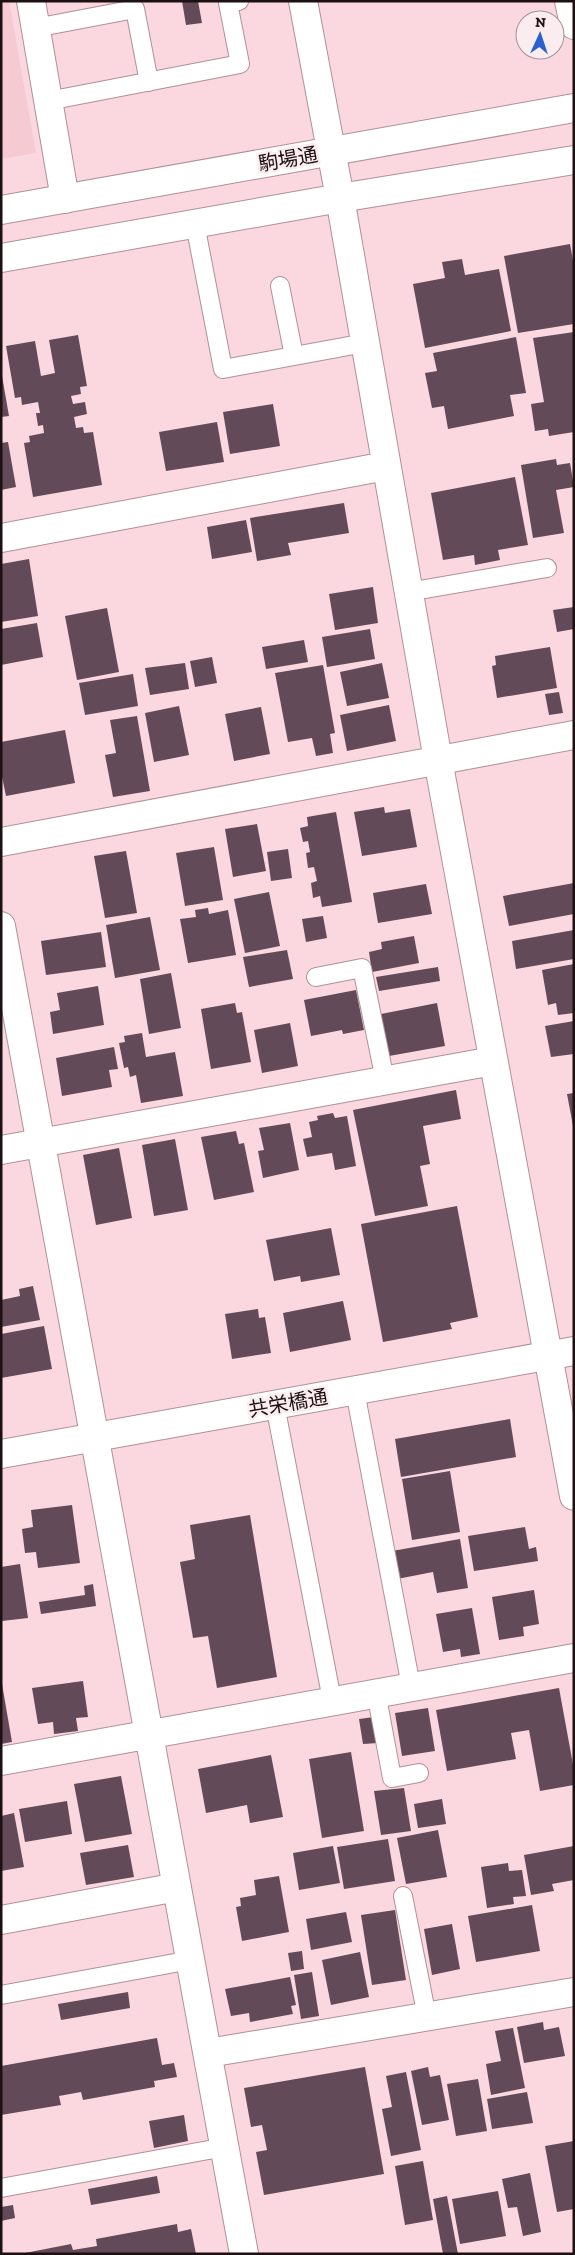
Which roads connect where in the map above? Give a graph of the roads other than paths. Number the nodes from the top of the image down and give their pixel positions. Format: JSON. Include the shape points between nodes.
{"nodes":[{"id":1,"x":31,"y":1,"type":"edge"},
{"id":2,"x":240,"y":1,"type":"edge"},
{"id":3,"x":303,"y":1,"type":"edge"},
{"id":4,"x":569,"y":1,"type":"edge"},
{"id":5,"x":574,"y":25,"type":"edge"},
{"id":6,"x":36,"y":28,"type":"junction"},
{"id":7,"x":149,"y":82,"type":"junction"},
{"id":8,"x":48,"y":101,"type":"junction"},
{"id":9,"x":574,"y":108,"type":"edge"},
{"id":10,"x":331,"y":151,"type":"junction"},
{"id":11,"x":574,"y":160,"type":"edge"},
{"id":12,"x":340,"y":198,"type":"junction"},
{"id":13,"x":65,"y":199,"type":"junction"},
{"id":14,"x":1,"y":210,"type":"edge"},
{"id":15,"x":195,"y":224,"type":"junction"},
{"id":16,"x":1,"y":258,"type":"edge"},
{"id":17,"x":280,"y":286,"type":"dead end"},
{"id":18,"x":365,"y":343,"type":"junction"},
{"id":19,"x":294,"y":356,"type":"junction"},
{"id":20,"x":386,"y":466,"type":"junction"},
{"id":21,"x":1,"y":538,"type":"edge"},
{"id":22,"x":547,"y":568,"type":"dead end"},
{"id":23,"x":408,"y":592,"type":"junction"},
{"id":24,"x":574,"y":735,"type":"edge"},
{"id":25,"x":438,"y":760,"type":"junction"},
{"id":26,"x":1,"y":842,"type":"edge"},
{"id":27,"x":1,"y":926,"type":"edge"},
{"id":28,"x":316,"y":977,"type":"dead end"},
{"id":29,"x":493,"y":1061,"type":"junction"},
{"id":30,"x":385,"y":1080,"type":"junction"},
{"id":31,"x":41,"y":1143,"type":"junction"},
{"id":32,"x":1,"y":1150,"type":"edge"},
{"id":33,"x":574,"y":1351,"type":"edge"},
{"id":34,"x":547,"y":1356,"type":"junction"},
{"id":35,"x":355,"y":1390,"type":"junction"},
{"id":36,"x":275,"y":1405,"type":"junction"},
{"id":37,"x":95,"y":1437,"type":"junction"},
{"id":38,"x":1,"y":1454,"type":"edge"},
{"id":39,"x":574,"y":1496,"type":"edge"},
{"id":40,"x":574,"y":1658,"type":"edge"},
{"id":41,"x":411,"y":1686,"type":"junction"},
{"id":42,"x":376,"y":1692,"type":"junction"},
{"id":43,"x":332,"y":1700,"type":"junction"},
{"id":44,"x":149,"y":1733,"type":"junction"},
{"id":45,"x":1,"y":1761,"type":"edge"},
{"id":46,"x":419,"y":1773,"type":"dead end"},
{"id":47,"x":177,"y":1887,"type":"junction"},
{"id":48,"x":403,"y":1896,"type":"dead end"},
{"id":49,"x":1,"y":1920,"type":"edge"},
{"id":50,"x":190,"y":1960,"type":"junction"},
{"id":51,"x":574,"y":1992,"type":"edge"},
{"id":52,"x":1,"y":1995,"type":"edge"},
{"id":53,"x":427,"y":2017,"type":"junction"},
{"id":54,"x":208,"y":2053,"type":"junction"},
{"id":55,"x":225,"y":2147,"type":"junction"},
{"id":56,"x":1,"y":2188,"type":"edge"},
{"id":57,"x":244,"y":2254,"type":"edge"}],
"edges":[{"from":1,"to":6,"type":"street"},
{"from":2,"to":7,"type":"lane","via":[[228,3],[240,64]]},
{"from":3,"to":10,"type":"street"},
{"from":4,"to":5,"type":"street"},
{"from":6,"to":7,"type":"lane","via":[[134,9]]},
{"from":6,"to":8,"type":"street"},
{"from":7,"to":8,"type":"lane"},
{"from":8,"to":13,"type":"street"},
{"from":9,"to":10,"type":"street","name":"駒場通"},
{"from":10,"to":12,"type":"street"},
{"from":10,"to":13,"type":"street","name":"駒場通"},
{"from":11,"to":12,"type":"street"},
{"from":12,"to":15,"type":"street"},
{"from":12,"to":18,"type":"street"},
{"from":13,"to":14,"type":"street","name":"駒場通"},
{"from":15,"to":16,"type":"street"},
{"from":15,"to":19,"type":"lane","via":[[223,369]]},
{"from":17,"to":19,"type":"lane"},
{"from":18,"to":19,"type":"lane"},
{"from":18,"to":20,"type":"street"},
{"from":20,"to":21,"type":"street"},
{"from":20,"to":23,"type":"street"},
{"from":22,"to":23,"type":"lane"},
{"from":23,"to":25,"type":"street"},
{"from":24,"to":25,"type":"street"},
{"from":25,"to":26,"type":"street"},
{"from":25,"to":29,"type":"street"},
{"from":27,"to":31,"type":"street"},
{"from":28,"to":30,"type":"lane","via":[[362,968]]},
{"from":29,"to":30,"type":"street"},
{"from":29,"to":34,"type":"street"},
{"from":30,"to":31,"type":"street"},
{"from":31,"to":32,"type":"street"},
{"from":31,"to":37,"type":"street"},
{"from":33,"to":34,"type":"street","name":"共栄橋通"},
{"from":34,"to":35,"type":"street","name":"共栄橋通"},
{"from":34,"to":39,"type":"street"},
{"from":35,"to":36,"type":"street","name":"共栄橋通"},
{"from":35,"to":41,"type":"lane"},
{"from":36,"to":37,"type":"street","name":"共栄橋通"},
{"from":36,"to":43,"type":"lane"},
{"from":37,"to":38,"type":"street","name":"共栄橋通"},
{"from":37,"to":44,"type":"street"},
{"from":40,"to":41,"type":"street"},
{"from":41,"to":42,"type":"street"},
{"from":42,"to":43,"type":"street"},
{"from":42,"to":46,"type":"lane","via":[[392,1778]]},
{"from":43,"to":44,"type":"street"},
{"from":44,"to":45,"type":"street"},
{"from":44,"to":47,"type":"street"},
{"from":47,"to":49,"type":"street"},
{"from":47,"to":50,"type":"street"},
{"from":48,"to":53,"type":"lane"},
{"from":50,"to":52,"type":"lane"},
{"from":50,"to":54,"type":"street"},
{"from":51,"to":53,"type":"street"},
{"from":53,"to":54,"type":"street"},
{"from":54,"to":55,"type":"street"},
{"from":55,"to":56,"type":"lane"},
{"from":55,"to":57,"type":"street"}]}
